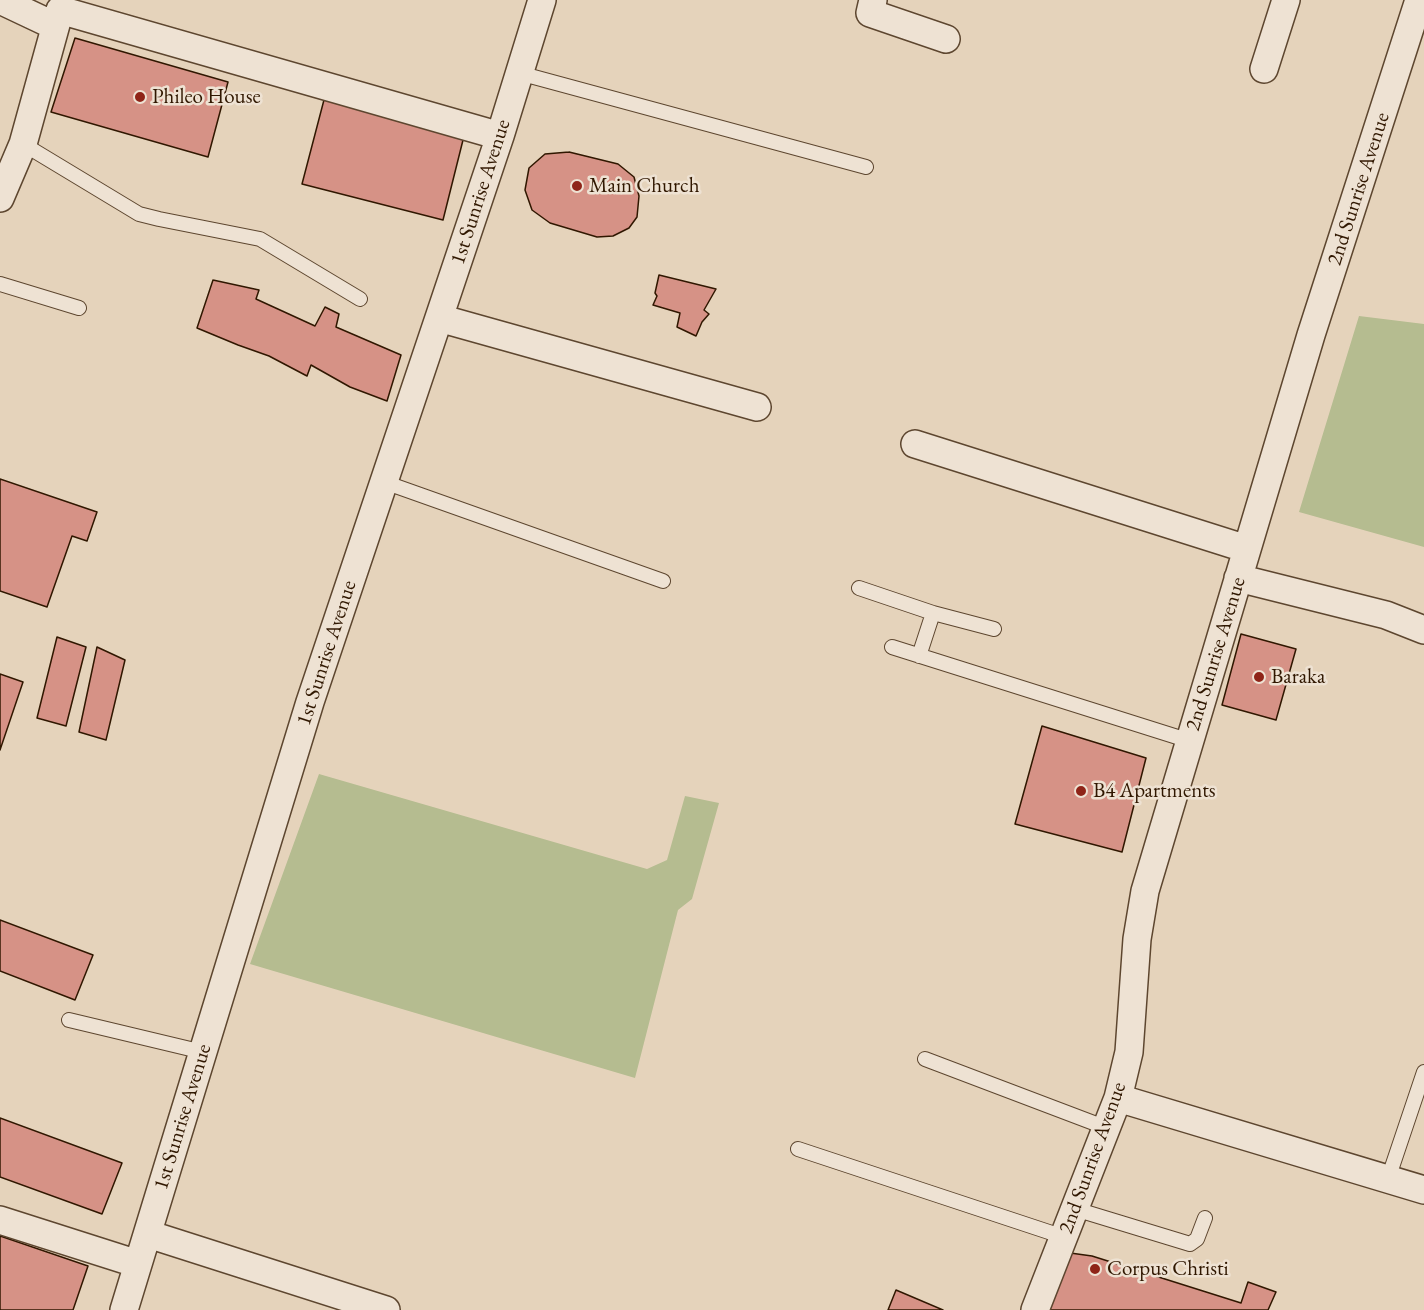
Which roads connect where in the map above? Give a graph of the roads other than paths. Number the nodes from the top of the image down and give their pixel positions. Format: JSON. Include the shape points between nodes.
{"nodes":[{"id":1,"x":0,"y":0,"type":"edge"},
{"id":2,"x":542,"y":0,"type":"edge"},
{"id":3,"x":873,"y":0,"type":"edge"},
{"id":4,"x":1286,"y":0,"type":"edge"},
{"id":5,"x":1419,"y":0,"type":"edge"},
{"id":6,"x":55,"y":26,"type":"junction"},
{"id":7,"x":946,"y":39,"type":"dead end"},
{"id":8,"x":1264,"y":69,"type":"dead end"},
{"id":9,"x":519,"y":73,"type":"junction"},
{"id":10,"x":501,"y":136,"type":"junction"},
{"id":11,"x":23,"y":144,"type":"junction"},
{"id":12,"x":866,"y":167,"type":"dead end"},
{"id":13,"x":0,"y":198,"type":"edge"},
{"id":14,"x":0,"y":285,"type":"edge"},
{"id":15,"x":360,"y":299,"type":"dead end"},
{"id":16,"x":79,"y":308,"type":"dead end"},
{"id":17,"x":439,"y":318,"type":"junction"},
{"id":18,"x":757,"y":407,"type":"dead end"},
{"id":19,"x":915,"y":444,"type":"dead end"},
{"id":20,"x":384,"y":482,"type":"junction"},
{"id":21,"x":1247,"y":549,"type":"junction"},
{"id":22,"x":1238,"y":578,"type":"junction"},
{"id":23,"x":663,"y":581,"type":"dead end"},
{"id":24,"x":859,"y":588,"type":"dead end"},
{"id":25,"x":933,"y":613,"type":"junction"},
{"id":26,"x":994,"y":629,"type":"dead end"},
{"id":27,"x":1424,"y":630,"type":"edge"},
{"id":28,"x":892,"y":647,"type":"dead end"},
{"id":29,"x":919,"y":656,"type":"junction"},
{"id":30,"x":1190,"y":741,"type":"junction"},
{"id":31,"x":69,"y":1020,"type":"dead end"},
{"id":32,"x":203,"y":1053,"type":"junction"},
{"id":33,"x":926,"y":1059,"type":"dead end"},
{"id":34,"x":1424,"y":1072,"type":"edge"},
{"id":35,"x":1118,"y":1098,"type":"junction"},
{"id":36,"x":1107,"y":1128,"type":"junction"},
{"id":37,"x":798,"y":1149,"type":"dead end"},
{"id":38,"x":1388,"y":1179,"type":"junction"},
{"id":39,"x":1424,"y":1190,"type":"edge"},
{"id":40,"x":1075,"y":1209,"type":"junction"},
{"id":41,"x":1205,"y":1218,"type":"dead end"},
{"id":42,"x":0,"y":1220,"type":"edge"},
{"id":43,"x":148,"y":1234,"type":"junction"},
{"id":44,"x":1064,"y":1237,"type":"junction"},
{"id":45,"x":138,"y":1264,"type":"junction"},
{"id":46,"x":124,"y":1310,"type":"edge"},
{"id":47,"x":386,"y":1310,"type":"edge"},
{"id":48,"x":1035,"y":1310,"type":"edge"}],
"edges":[{"from":1,"to":6,"type":"street"},
{"from":2,"to":9,"type":"street","name":"1st Sunrise Avenue"},
{"from":3,"to":7,"type":"street","via":[[870,13]]},
{"from":4,"to":8,"type":"street"},
{"from":5,"to":21,"type":"street","name":"2nd Sunrise Avenue"},
{"from":6,"to":10,"type":"street","via":[[60,10]]},
{"from":6,"to":11,"type":"street"},
{"from":9,"to":10,"type":"street","name":"1st Sunrise Avenue"},
{"from":9,"to":12,"type":"lane"},
{"from":10,"to":17,"type":"street","name":"1st Sunrise Avenue"},
{"from":11,"to":13,"type":"street"},
{"from":11,"to":15,"type":"lane","via":[[139,214],[260,240]]},
{"from":14,"to":16,"type":"lane"},
{"from":17,"to":18,"type":"street"},
{"from":17,"to":20,"type":"street","name":"1st Sunrise Avenue"},
{"from":19,"to":21,"type":"street"},
{"from":20,"to":23,"type":"lane"},
{"from":20,"to":32,"type":"street","name":"1st Sunrise Avenue","via":[[310,702]]},
{"from":21,"to":22,"type":"street","name":"2nd Sunrise Avenue"},
{"from":22,"to":27,"type":"street","via":[[1386,615]]},
{"from":22,"to":30,"type":"street","name":"2nd Sunrise Avenue"},
{"from":24,"to":25,"type":"lane"},
{"from":25,"to":26,"type":"lane"},
{"from":25,"to":29,"type":"lane"},
{"from":28,"to":29,"type":"lane"},
{"from":29,"to":30,"type":"lane"},
{"from":30,"to":35,"type":"street","name":"2nd Sunrise Avenue","via":[[1145,891],[1128,1052]]},
{"from":31,"to":32,"type":"lane"},
{"from":32,"to":43,"type":"street","name":"1st Sunrise Avenue"},
{"from":33,"to":36,"type":"lane"},
{"from":34,"to":38,"type":"lane"},
{"from":35,"to":36,"type":"street","name":"2nd Sunrise Avenue"},
{"from":35,"to":38,"type":"street"},
{"from":36,"to":40,"type":"street","name":"2nd Sunrise Avenue"},
{"from":37,"to":44,"type":"lane"},
{"from":38,"to":39,"type":"street"},
{"from":40,"to":41,"type":"lane","via":[[1190,1244],[1197,1239]]},
{"from":40,"to":44,"type":"street","name":"2nd Sunrise Avenue"},
{"from":42,"to":45,"type":"street"},
{"from":43,"to":45,"type":"street","name":"1st Sunrise Avenue"},
{"from":43,"to":47,"type":"street"},
{"from":44,"to":48,"type":"street","name":"2nd Sunrise Avenue"},
{"from":45,"to":46,"type":"street","name":"1st Sunrise Avenue"}]}
